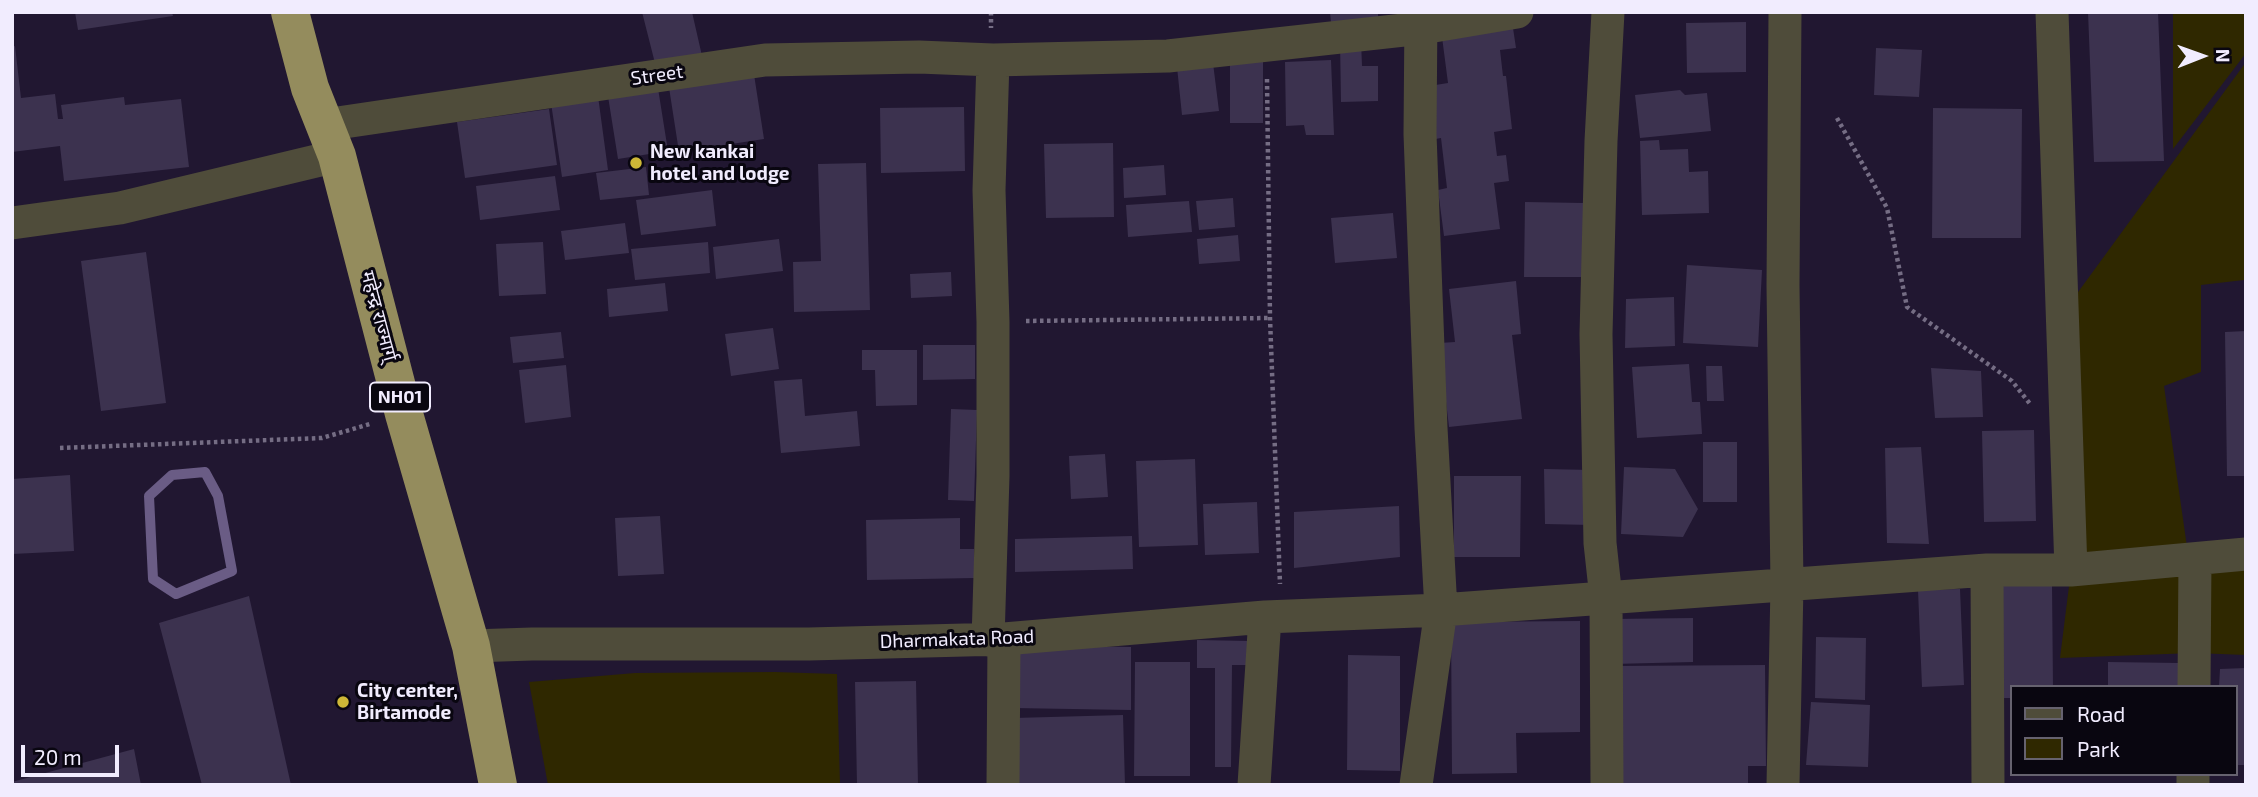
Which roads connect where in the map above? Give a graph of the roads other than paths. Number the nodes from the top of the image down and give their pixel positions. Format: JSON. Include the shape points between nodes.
{"nodes":[{"id":1,"x":290,"y":12,"type":"edge"},
{"id":2,"x":1517,"y":12,"type":"edge"},
{"id":3,"x":1608,"y":12,"type":"edge"},
{"id":4,"x":1785,"y":12,"type":"edge"},
{"id":5,"x":2052,"y":12,"type":"edge"},
{"id":6,"x":1422,"y":20,"type":"edge"},
{"id":7,"x":993,"y":60,"type":"junction"},
{"id":8,"x":330,"y":141,"type":"junction"},
{"id":9,"x":12,"y":223,"type":"edge"},
{"id":10,"x":2246,"y":554,"type":"edge"},
{"id":11,"x":2195,"y":559,"type":"junction"},
{"id":12,"x":1987,"y":570,"type":"junction"},
{"id":13,"x":2071,"y":570,"type":"junction"},
{"id":14,"x":1787,"y":585,"type":"junction"},
{"id":15,"x":1606,"y":598,"type":"junction"},
{"id":16,"x":1441,"y":610,"type":"junction"},
{"id":17,"x":1273,"y":617,"type":"junction"},
{"id":18,"x":996,"y":639,"type":"junction"},
{"id":19,"x":471,"y":646,"type":"junction"},
{"id":20,"x":2194,"y":685,"type":"edge"},
{"id":21,"x":498,"y":785,"type":"edge"},
{"id":22,"x":1003,"y":785,"type":"edge"},
{"id":23,"x":1254,"y":785,"type":"edge"},
{"id":24,"x":1416,"y":785,"type":"edge"},
{"id":25,"x":1607,"y":785,"type":"edge"},
{"id":26,"x":1783,"y":785,"type":"edge"},
{"id":27,"x":1988,"y":785,"type":"edge"}],
"edges":[{"from":1,"to":8,"type":"highway","name":"महेन्द्र राज्मार्ग्","number":"NH01"},
{"from":2,"to":6,"type":"street","name":"Street"},
{"from":3,"to":15,"type":"street","via":[[1596,334],[1600,543]]},
{"from":4,"to":14,"type":"street"},
{"from":5,"to":13,"type":"street"},
{"from":6,"to":7,"type":"street","name":"Street","via":[[1168,56]]},
{"from":6,"to":16,"type":"street","via":[[1420,134]]},
{"from":7,"to":8,"type":"street","name":"Street","via":[[765,60]]},
{"from":7,"to":18,"type":"street","via":[[989,190]]},
{"from":8,"to":9,"type":"street","name":"Street","via":[[120,208]]},
{"from":8,"to":19,"type":"highway","name":"महेन्द्र राज्मार्ग्","number":"NH01"},
{"from":10,"to":11,"type":"street","name":"Dharmakata Road"},
{"from":11,"to":13,"type":"street","name":"Dharmakata Road"},
{"from":11,"to":20,"type":"street"},
{"from":12,"to":13,"type":"street","name":"Dharmakata Road"},
{"from":12,"to":14,"type":"street","name":"Dharmakata Road"},
{"from":12,"to":27,"type":"street"},
{"from":14,"to":15,"type":"street","name":"Dharmakata Road"},
{"from":14,"to":26,"type":"street"},
{"from":15,"to":16,"type":"street","name":"Dharmakata Road"},
{"from":15,"to":25,"type":"street"},
{"from":16,"to":17,"type":"street","name":"Dharmakata Road"},
{"from":16,"to":24,"type":"street"},
{"from":17,"to":18,"type":"street","name":"Dharmakata Road"},
{"from":17,"to":23,"type":"street"},
{"from":18,"to":19,"type":"street","name":"Dharmakata Road"},
{"from":18,"to":22,"type":"street"},
{"from":19,"to":21,"type":"highway","name":"महेन्द्र राज्मार्ग्","number":"NH01"}]}
